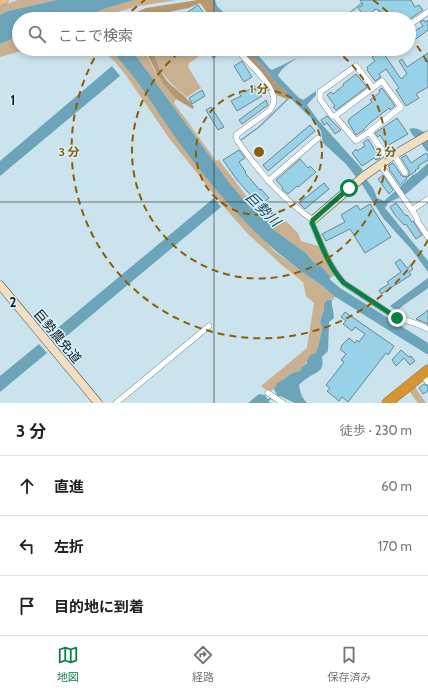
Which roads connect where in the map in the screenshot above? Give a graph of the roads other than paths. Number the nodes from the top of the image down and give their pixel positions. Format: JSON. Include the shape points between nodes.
{"nodes":[{"id":1,"x":4,"y":0,"type":"edge"},
{"id":2,"x":0,"y":1,"type":"edge"},
{"id":3,"x":428,"y":12,"type":"edge"},
{"id":4,"x":416,"y":20,"type":"edge"},
{"id":5,"x":242,"y":56,"type":"edge"},
{"id":6,"x":372,"y":88,"type":"junction"},
{"id":7,"x":336,"y":116,"type":"junction"},
{"id":8,"x":369,"y":132,"type":"junction"},
{"id":9,"x":428,"y":135,"type":"edge"},
{"id":10,"x":318,"y":138,"type":"dead end"},
{"id":11,"x":392,"y":157,"type":"junction"},
{"id":12,"x":380,"y":164,"type":"junction"},
{"id":13,"x":405,"y":172,"type":"dead end"},
{"id":14,"x":268,"y":181,"type":"junction"},
{"id":15,"x":428,"y":199,"type":"edge"},
{"id":16,"x":412,"y":210,"type":"junction"},
{"id":17,"x":313,"y":220,"type":"junction"},
{"id":18,"x":428,"y":237,"type":"edge"},
{"id":19,"x":0,"y":285,"type":"edge"},
{"id":20,"x":209,"y":326,"type":"dead end"},
{"id":21,"x":428,"y":329,"type":"edge"},
{"id":22,"x":426,"y":376,"type":"edge"},
{"id":23,"x":268,"y":393,"type":"dead end"},
{"id":24,"x":98,"y":403,"type":"edge"},
{"id":25,"x":116,"y":403,"type":"edge"},
{"id":26,"x":283,"y":403,"type":"edge"},
{"id":27,"x":387,"y":403,"type":"edge"}],
"edges":[{"from":1,"to":2,"type":"main road"},
{"from":3,"to":4,"type":"street"},
{"from":5,"to":14,"type":"street","via":[[273,94],[273,106],[269,111],[236,135],[237,140]]},
{"from":6,"to":7,"type":"street"},
{"from":6,"to":7,"type":"street","via":[[356,66],[320,92],[320,99],[332,116]]},
{"from":6,"to":8,"type":"street","via":[[382,81],[401,107]]},
{"from":7,"to":8,"type":"street","via":[[356,141]]},
{"from":8,"to":11,"type":"street"},
{"from":9,"to":11,"type":"street"},
{"from":10,"to":14,"type":"street"},
{"from":11,"to":12,"type":"street"},
{"from":11,"to":13,"type":"street"},
{"from":12,"to":16,"type":"street"},
{"from":12,"to":17,"type":"street"},
{"from":14,"to":17,"type":"street","via":[[295,208]]},
{"from":15,"to":16,"type":"street"},
{"from":16,"to":18,"type":"street"},
{"from":17,"to":21,"type":"street","via":[[312,223],[329,261],[344,283],[389,313]]},
{"from":19,"to":24,"type":"street","name":"巨勢農免道"},
{"from":20,"to":25,"type":"street"},
{"from":22,"to":27,"type":"highway"},
{"from":23,"to":26,"type":"street"}]}
